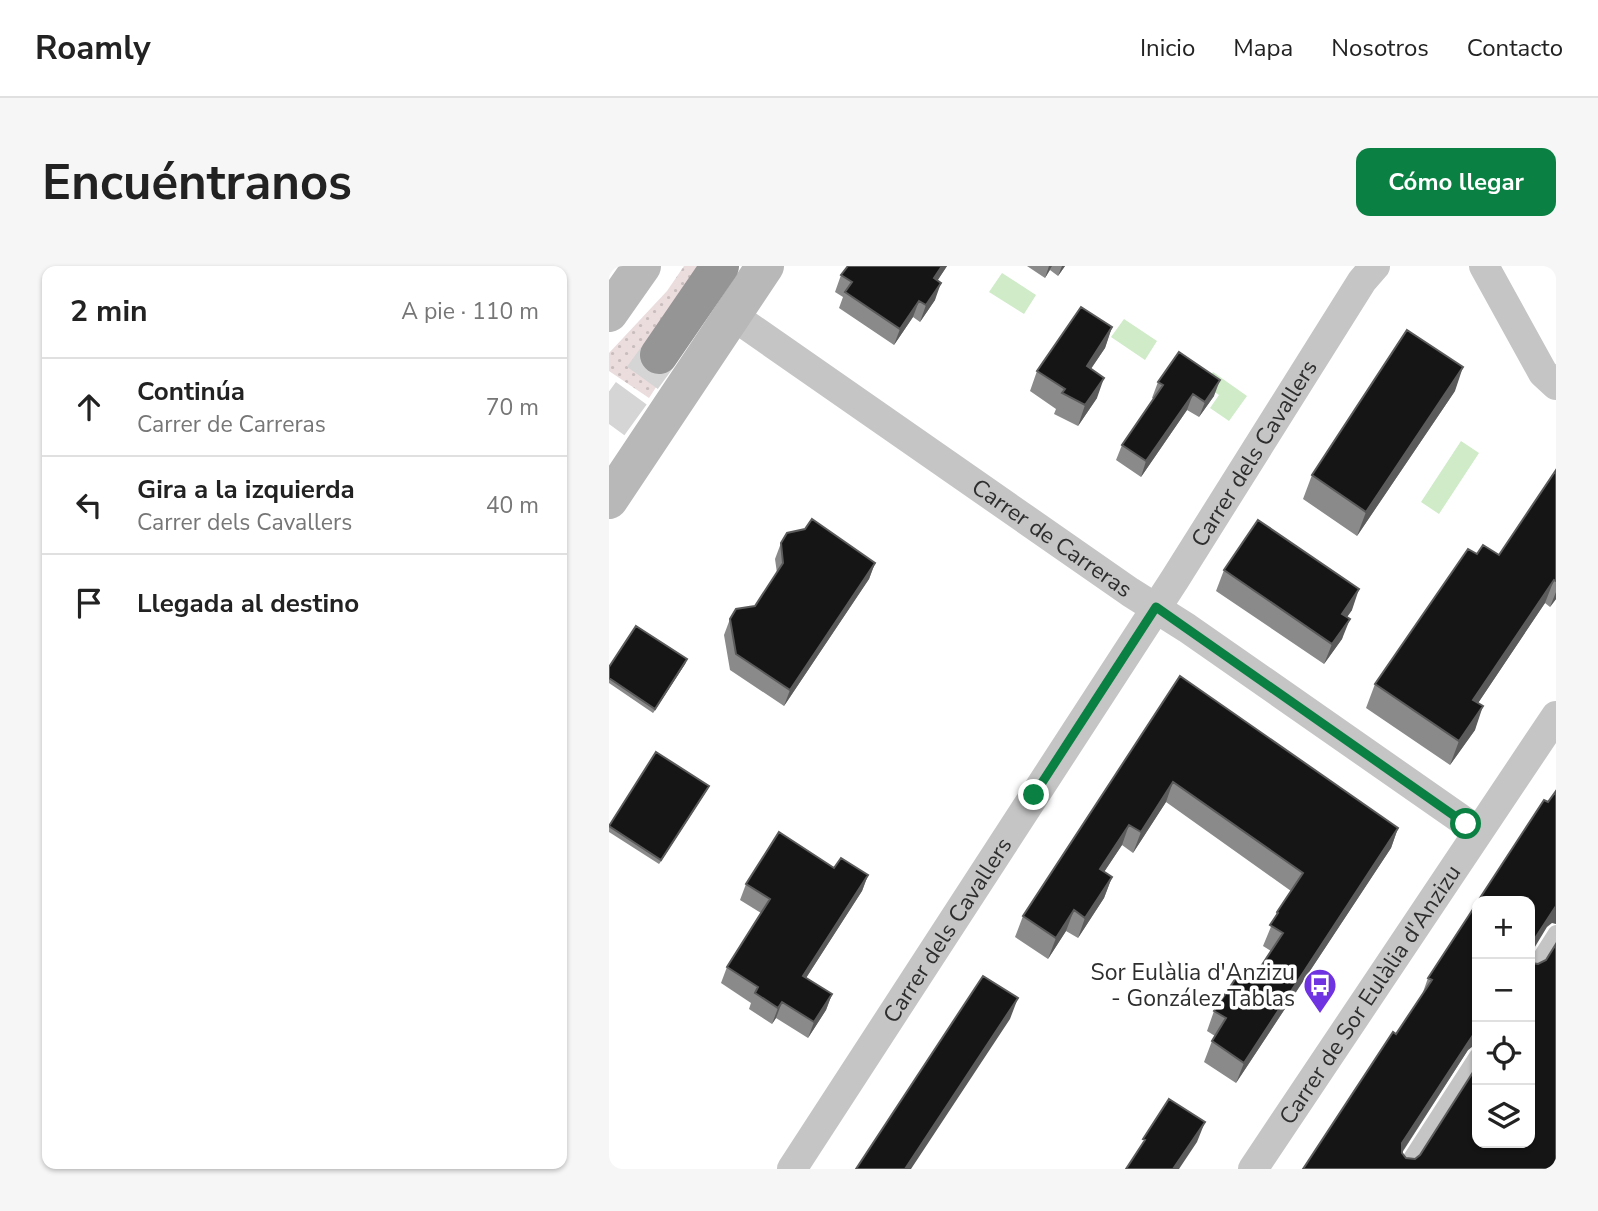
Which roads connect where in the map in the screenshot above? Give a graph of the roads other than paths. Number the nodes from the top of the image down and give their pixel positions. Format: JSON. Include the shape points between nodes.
{"nodes":[{"id":1,"x":642,"y":266,"type":"edge"},
{"id":2,"x":720,"y":266,"type":"edge"},
{"id":3,"x":765,"y":266,"type":"edge"},
{"id":4,"x":1375,"y":266,"type":"edge"},
{"id":5,"x":1484,"y":266,"type":"edge"},
{"id":6,"x":609,"y":313,"type":"edge"},
{"id":7,"x":732,"y":315,"type":"junction"},
{"id":8,"x":659,"y":355,"type":"tunnel mouth"},
{"id":9,"x":1556,"y":385,"type":"edge"},
{"id":10,"x":615,"y":480,"type":"edge"},
{"id":11,"x":1156,"y":607,"type":"junction"},
{"id":12,"x":1556,"y":716,"type":"edge"},
{"id":13,"x":1478,"y":831,"type":"junction"},
{"id":14,"x":1556,"y":933,"type":"edge"},
{"id":15,"x":1535,"y":966,"type":"edge"},
{"id":16,"x":1472,"y":1064,"type":"edge"},
{"id":17,"x":792,"y":1169,"type":"edge"},
{"id":18,"x":1253,"y":1169,"type":"edge"},
{"id":19,"x":1405,"y":1169,"type":"edge"}],
"edges":[{"from":1,"to":6,"type":"street"},
{"from":2,"to":8,"type":"highway"},
{"from":3,"to":7,"type":"street"},
{"from":4,"to":11,"type":"street","name":"Carrer dels Cavallers"},
{"from":5,"to":9,"type":"street","via":[[1543,373]]},
{"from":7,"to":10,"type":"street"},
{"from":7,"to":11,"type":"street","name":"Carrer de Carreras"},
{"from":11,"to":13,"type":"street","name":"Carrer de Carreras"},
{"from":11,"to":17,"type":"street","name":"Carrer dels Cavallers"},
{"from":12,"to":13,"type":"street","name":"Carrer de Sor Eulàlia d'Anzizu"},
{"from":13,"to":18,"type":"street","name":"Carrer de Sor Eulàlia d'Anzizu"},
{"from":14,"to":15,"type":"lane"},
{"from":16,"to":19,"type":"lane"}]}
